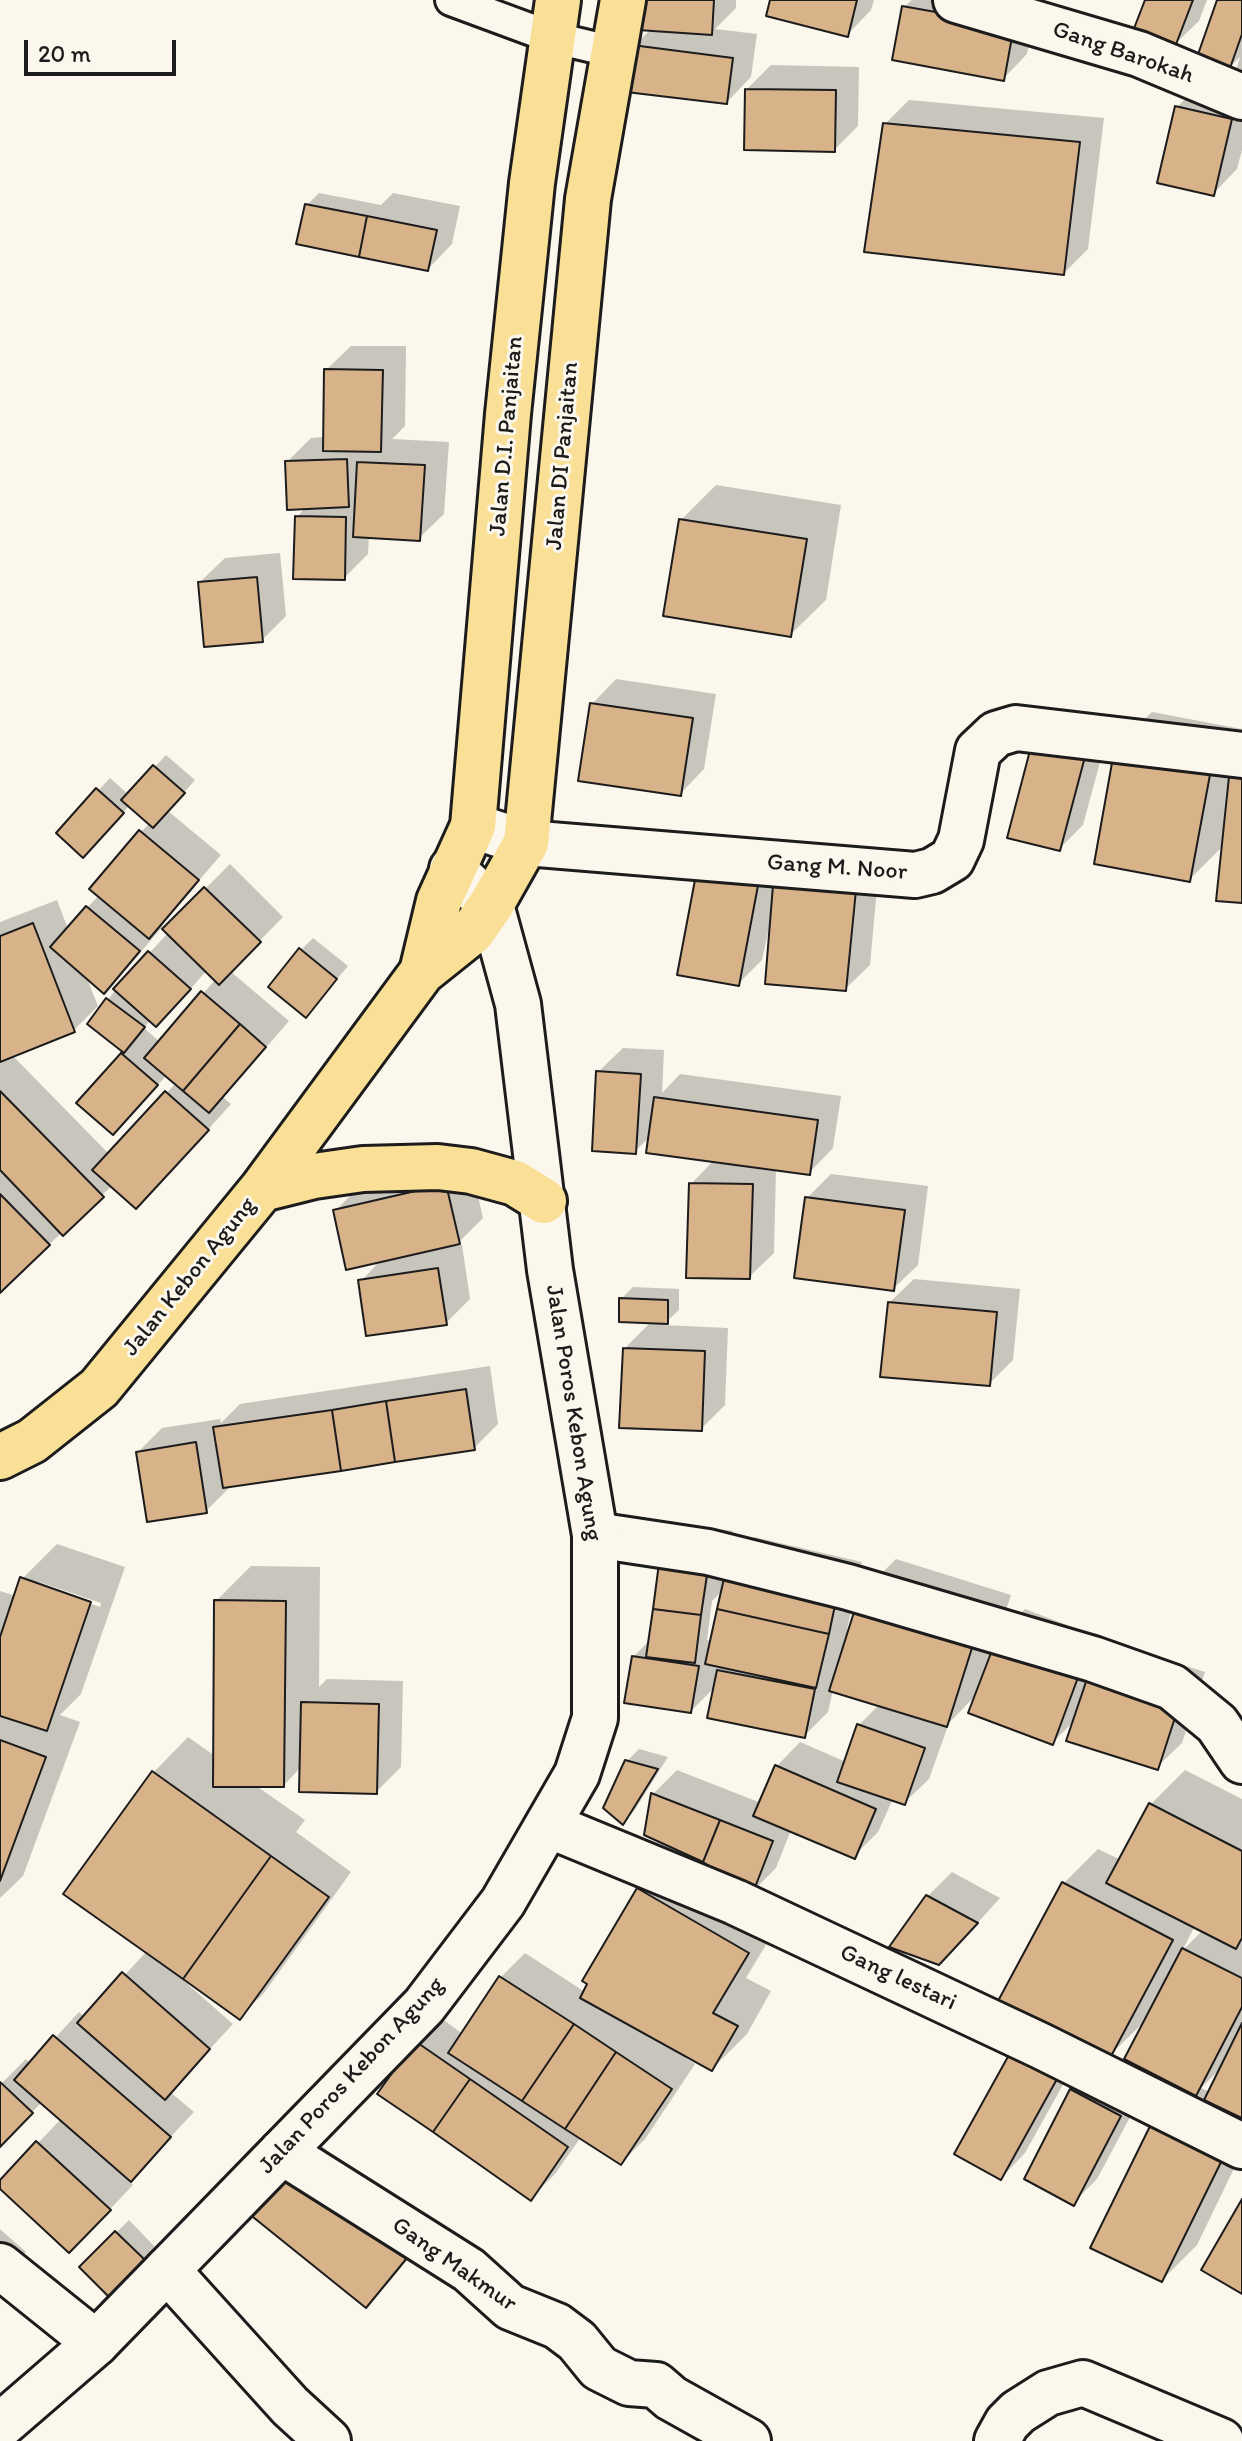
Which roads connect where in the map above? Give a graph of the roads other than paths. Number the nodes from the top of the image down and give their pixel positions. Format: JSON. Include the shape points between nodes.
{"nodes":[{"id":1,"x":451,"y":0,"type":"edge"},
{"id":2,"x":623,"y":0,"type":"edge"},
{"id":3,"x":956,"y":0,"type":"edge"},
{"id":4,"x":554,"y":18,"type":"edge"},
{"id":5,"x":614,"y":52,"type":"junction"},
{"id":6,"x":1242,"y":97,"type":"edge"},
{"id":7,"x":1242,"y":755,"type":"edge"},
{"id":8,"x":473,"y":826,"type":"junction"},
{"id":9,"x":526,"y":843,"type":"junction"},
{"id":10,"x":452,"y":869,"type":"junction"},
{"id":11,"x":491,"y":905,"type":"junction"},
{"id":12,"x":422,"y":972,"type":"junction"},
{"id":13,"x":262,"y":1189,"type":"junction"},
{"id":14,"x":544,"y":1201,"type":"junction"},
{"id":15,"x":0,"y":1457,"type":"edge"},
{"id":16,"x":595,"y":1535,"type":"junction"},
{"id":17,"x":1242,"y":1761,"type":"edge"},
{"id":18,"x":548,"y":1825,"type":"junction"},
{"id":19,"x":1242,"y":2146,"type":"edge"},
{"id":20,"x":282,"y":2152,"type":"junction"},
{"id":21,"x":0,"y":2266,"type":"edge"},
{"id":22,"x":167,"y":2270,"type":"junction"},
{"id":23,"x":96,"y":2343,"type":"junction"},
{"id":24,"x":0,"y":2426,"type":"edge"},
{"id":25,"x":328,"y":2441,"type":"edge"},
{"id":26,"x":748,"y":2441,"type":"edge"},
{"id":27,"x":997,"y":2441,"type":"edge"},
{"id":28,"x":1221,"y":2441,"type":"edge"}],
"edges":[{"from":1,"to":4,"type":"lane"},
{"from":2,"to":5,"type":"highway","name":"Jalan DI Panjaitan"},
{"from":3,"to":6,"type":"street","name":"Gang Barokah","via":[[1139,54]]},
{"from":4,"to":5,"type":"lane"},
{"from":4,"to":8,"type":"highway","name":"Jalan D.I. Panjaitan","via":[[509,399]]},
{"from":5,"to":9,"type":"highway","name":"Jalan DI Panjaitan","via":[[588,199]]},
{"from":7,"to":9,"type":"street","name":"Gang M. Noor","via":[[1016,728],[996,734],[978,751],[961,840],[952,859],[915,875]]},
{"from":8,"to":9,"type":"street"},
{"from":8,"to":10,"type":"highway","name":"Jalan D.I. Panjaitan"},
{"from":9,"to":11,"type":"highway","name":"Jalan DI Panjaitan"},
{"from":10,"to":11,"type":"street"},
{"from":10,"to":12,"type":"highway","name":"Jalan D.I. Panjaitan"},
{"from":11,"to":12,"type":"highway","name":"Jalan DI Panjaitan","via":[[472,932]]},
{"from":11,"to":14,"type":"street","name":"Jalan Poros Kebon Agung","via":[[518,1004]]},
{"from":12,"to":13,"type":"highway","name":"Jalan Kebon Agung"},
{"from":13,"to":14,"type":"highway","via":[[363,1169],[438,1167],[504,1180]]},
{"from":13,"to":15,"type":"highway","name":"Jalan Kebon Agung","via":[[99,1388],[32,1441]]},
{"from":14,"to":16,"type":"street","name":"Jalan Poros Kebon Agung","via":[[550,1270]]},
{"from":16,"to":17,"type":"street","via":[[708,1552],[1093,1659],[1172,1687],[1217,1724]]},
{"from":16,"to":18,"type":"street","name":"Jalan Poros Kebon Agung","via":[[595,1718],[577,1774]]},
{"from":18,"to":19,"type":"street","name":"Gang lestari","via":[[735,1902]]},
{"from":18,"to":20,"type":"street","name":"Jalan Poros Kebon Agung","via":[[503,1902],[424,2006]]},
{"from":20,"to":22,"type":"street","name":"Jalan Poros Kebon Agung"},
{"from":20,"to":26,"type":"street","name":"Gang Makmur","via":[[469,2270],[510,2307],[557,2326],[599,2368],[629,2383],[656,2385]]},
{"from":21,"to":23,"type":"street"},
{"from":22,"to":23,"type":"street","name":"Jalan Poros Kebon Agung"},
{"from":22,"to":25,"type":"street"},
{"from":23,"to":24,"type":"street","name":"Jalan Poros Kebon Agung"},
{"from":27,"to":28,"type":"street","via":[[1018,2412],[1048,2393],[1083,2383]]}]}
